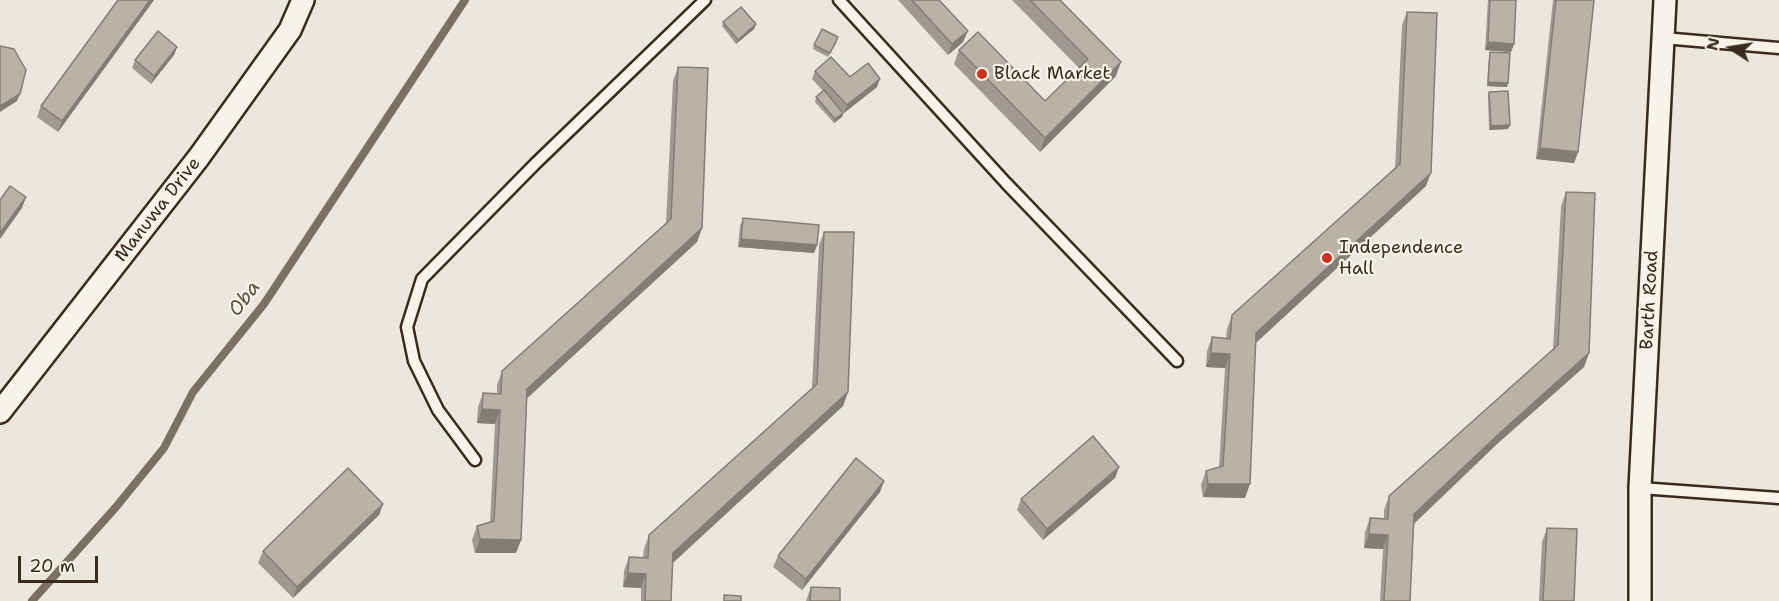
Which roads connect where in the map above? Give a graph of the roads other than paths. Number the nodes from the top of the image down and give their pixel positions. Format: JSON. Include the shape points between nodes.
{"nodes":[{"id":1,"x":303,"y":0,"type":"edge"},
{"id":2,"x":705,"y":0,"type":"edge"},
{"id":3,"x":839,"y":0,"type":"edge"},
{"id":4,"x":1665,"y":0,"type":"edge"},
{"id":5,"x":1663,"y":38,"type":"junction"},
{"id":6,"x":1779,"y":48,"type":"edge"},
{"id":7,"x":1177,"y":361,"type":"dead end"},
{"id":8,"x":0,"y":412,"type":"edge"},
{"id":9,"x":475,"y":460,"type":"dead end"},
{"id":10,"x":1640,"y":488,"type":"junction"},
{"id":11,"x":1779,"y":498,"type":"edge"},
{"id":12,"x":1640,"y":601,"type":"edge"}],
"edges":[{"from":1,"to":8,"type":"street","name":"Manuwa Drive","via":[[290,30],[199,157]]},
{"from":2,"to":9,"type":"lane","via":[[422,279],[407,327],[414,361],[438,410]]},
{"from":3,"to":7,"type":"lane","via":[[1006,183]]},
{"from":4,"to":5,"type":"street","name":"Barth Road"},
{"from":5,"to":6,"type":"lane"},
{"from":5,"to":10,"type":"street","name":"Barth Road"},
{"from":10,"to":11,"type":"lane"},
{"from":10,"to":12,"type":"street","name":"Barth Road"}]}
